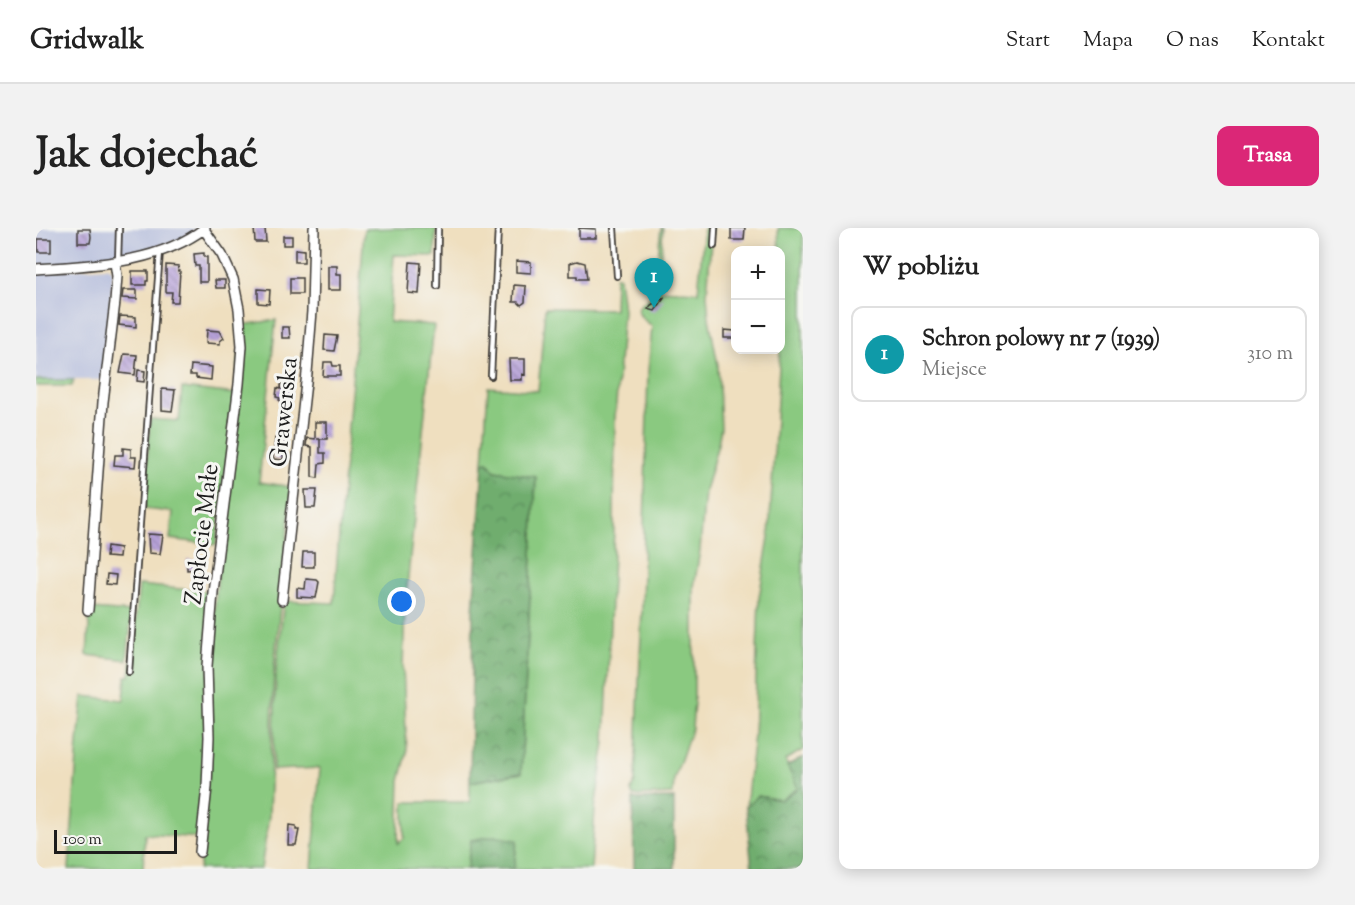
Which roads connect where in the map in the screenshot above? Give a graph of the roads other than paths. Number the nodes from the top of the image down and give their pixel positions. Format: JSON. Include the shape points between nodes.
{"nodes":[{"id":1,"x":119,"y":228,"type":"edge"},
{"id":2,"x":204,"y":228,"type":"edge"},
{"id":3,"x":314,"y":228,"type":"edge"},
{"id":4,"x":438,"y":228,"type":"edge"},
{"id":5,"x":498,"y":228,"type":"edge"},
{"id":6,"x":614,"y":228,"type":"edge"},
{"id":7,"x":715,"y":228,"type":"edge"},
{"id":8,"x":714,"y":246,"type":"dead end"},
{"id":9,"x":160,"y":251,"type":"junction"},
{"id":10,"x":117,"y":263,"type":"junction"},
{"id":11,"x":36,"y":269,"type":"edge"},
{"id":12,"x":617,"y":276,"type":"dead end"},
{"id":13,"x":437,"y":286,"type":"dead end"},
{"id":14,"x":491,"y":376,"type":"dead end"},
{"id":15,"x":282,"y":600,"type":"dead end"},
{"id":16,"x":88,"y":610,"type":"dead end"},
{"id":17,"x":129,"y":672,"type":"dead end"},
{"id":18,"x":200,"y":852,"type":"dead end"}],
"edges":[{"from":1,"to":10,"type":"lane"},
{"from":2,"to":9,"type":"street","name":"Zapłocie Małe","via":[[188,240]]},
{"from":2,"to":18,"type":"street","name":"Zapłocie Małe","via":[[233,279],[242,346],[213,592],[207,666],[207,787]]},
{"from":3,"to":15,"type":"street","name":"Grawerska","via":[[307,373]]},
{"from":4,"to":13,"type":"lane"},
{"from":5,"to":14,"type":"lane"},
{"from":6,"to":12,"type":"lane"},
{"from":7,"to":8,"type":"lane"},
{"from":9,"to":10,"type":"street","name":"Zapłocie Małe"},
{"from":9,"to":17,"type":"lane"},
{"from":10,"to":11,"type":"street","name":"Zapłocie Małe"},
{"from":10,"to":16,"type":"street"}]}
